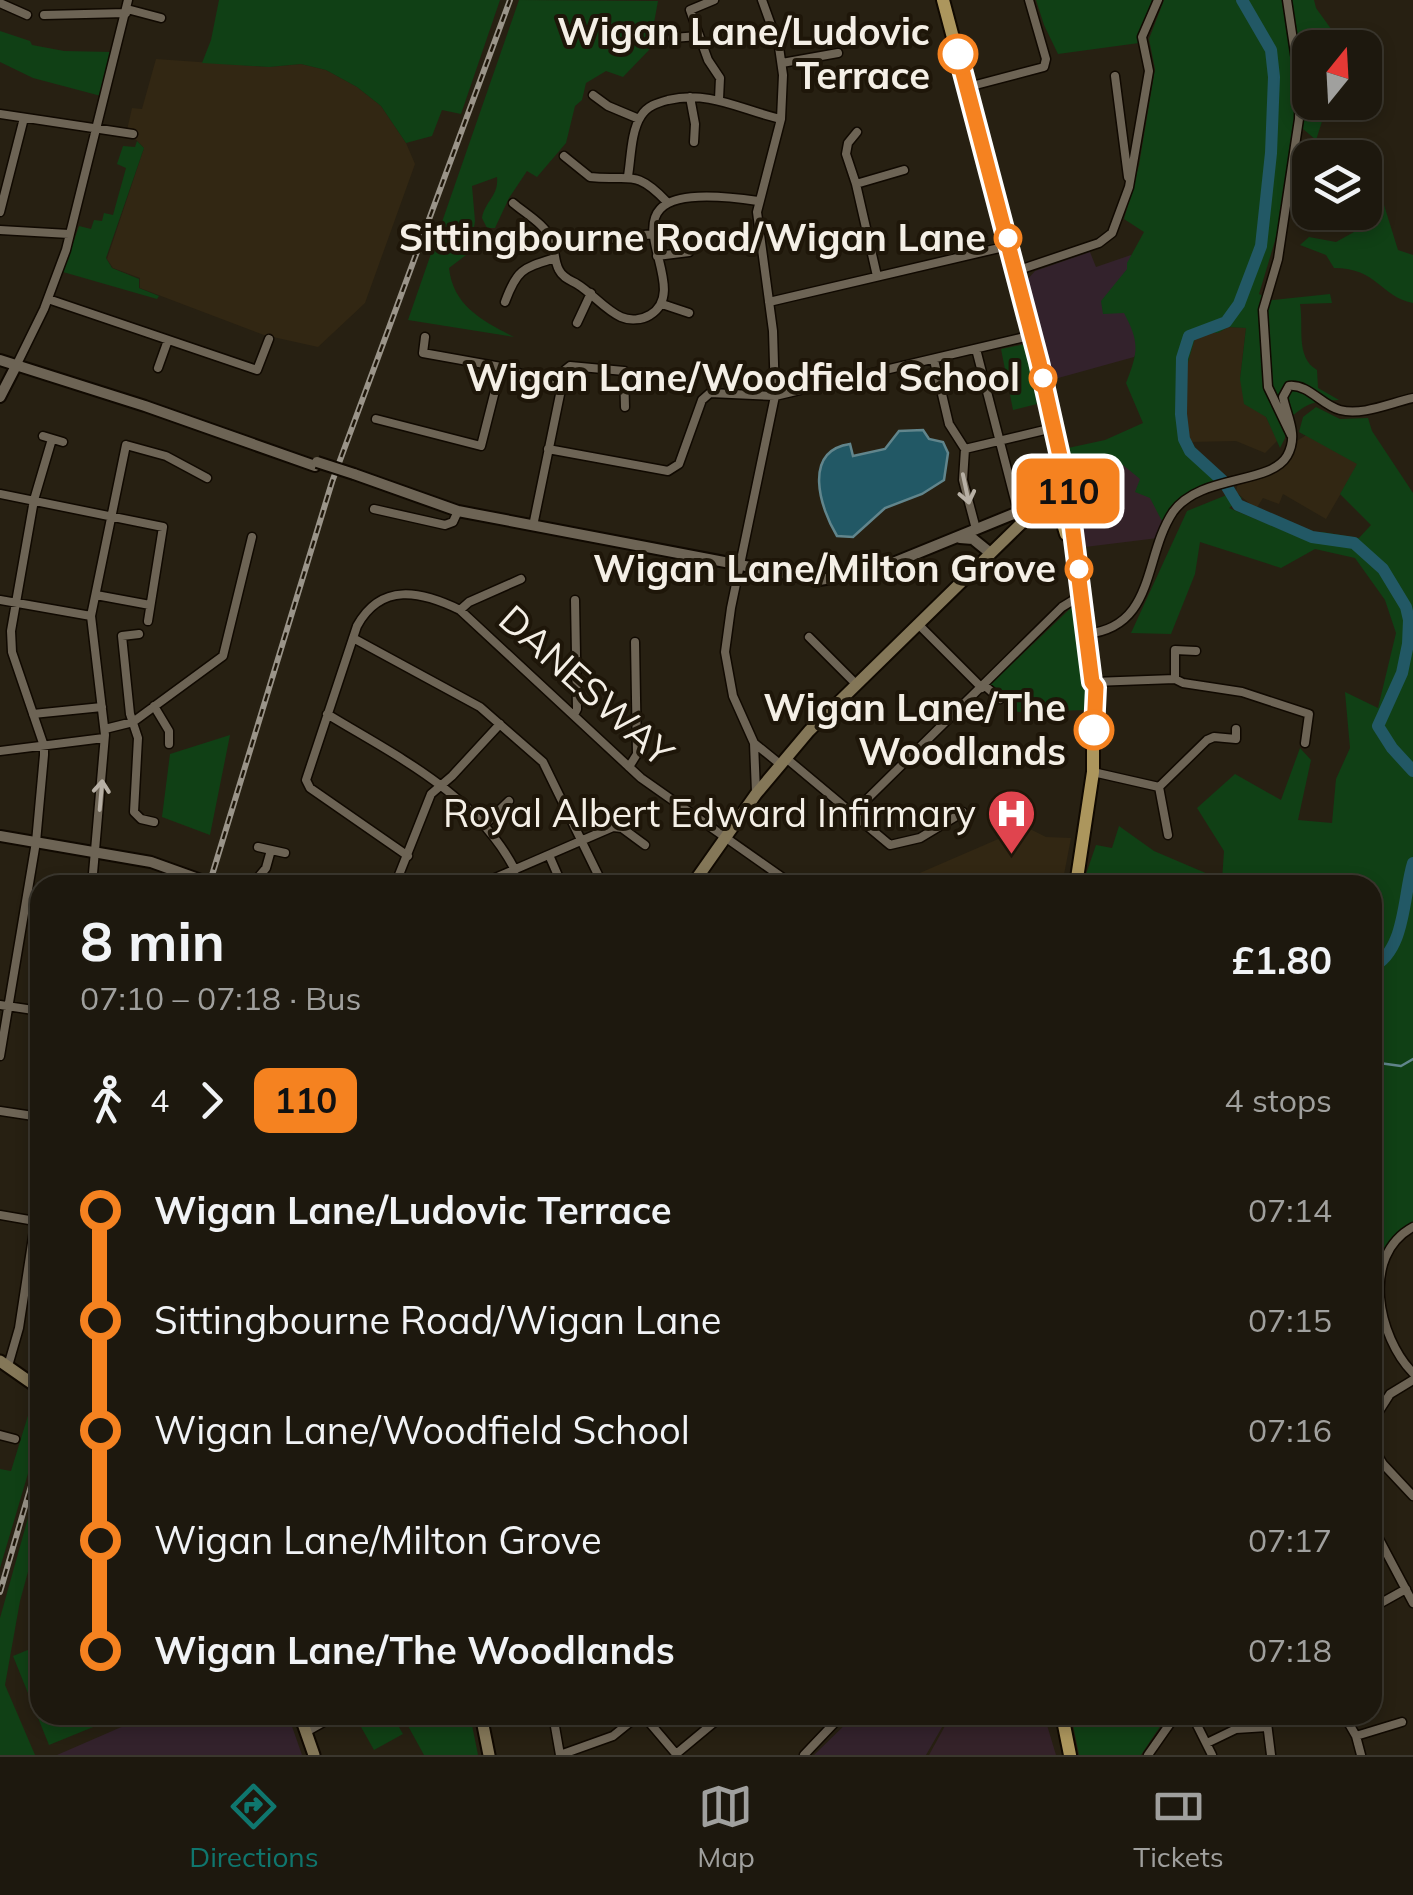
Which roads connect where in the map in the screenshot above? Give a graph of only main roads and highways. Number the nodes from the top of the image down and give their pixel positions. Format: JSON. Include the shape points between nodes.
{"nodes":[{"id":1,"x":943,"y":0,"type":"edge"},
{"id":2,"x":1058,"y":449,"type":"junction"},
{"id":3,"x":1068,"y":493,"type":"junction"},
{"id":4,"x":1040,"y":500,"type":"junction"},
{"id":5,"x":1053,"y":506,"type":"junction"},
{"id":6,"x":1080,"y":595,"type":"junction"},
{"id":7,"x":699,"y":875,"type":"edge"},
{"id":8,"x":1078,"y":875,"type":"edge"},
{"id":9,"x":4,"y":1364,"type":"edge"},
{"id":10,"x":30,"y":1382,"type":"edge"},
{"id":11,"x":304,"y":1725,"type":"edge"},
{"id":12,"x":483,"y":1725,"type":"edge"},
{"id":13,"x":1064,"y":1725,"type":"edge"},
{"id":14,"x":314,"y":1755,"type":"edge"},
{"id":15,"x":488,"y":1755,"type":"edge"},
{"id":16,"x":1070,"y":1755,"type":"edge"}],
"edges":[{"from":1,"to":2,"type":"highway"},
{"from":2,"to":3,"type":"highway"},
{"from":2,"to":4,"type":"highway"},
{"from":3,"to":4,"type":"highway","via":[[1057,484]]},
{"from":3,"to":5,"type":"highway","via":[[1064,504]]},
{"from":3,"to":6,"type":"highway"},
{"from":4,"to":5,"type":"highway"},
{"from":4,"to":7,"type":"main road","via":[[984,548],[783,761]]},
{"from":5,"to":6,"type":"highway","via":[[1064,524]]},
{"from":6,"to":8,"type":"highway","via":[[1094,709],[1093,772]]},
{"from":9,"to":10,"type":"main road"},
{"from":11,"to":14,"type":"main road"},
{"from":12,"to":15,"type":"main road"},
{"from":13,"to":16,"type":"highway"}]}
